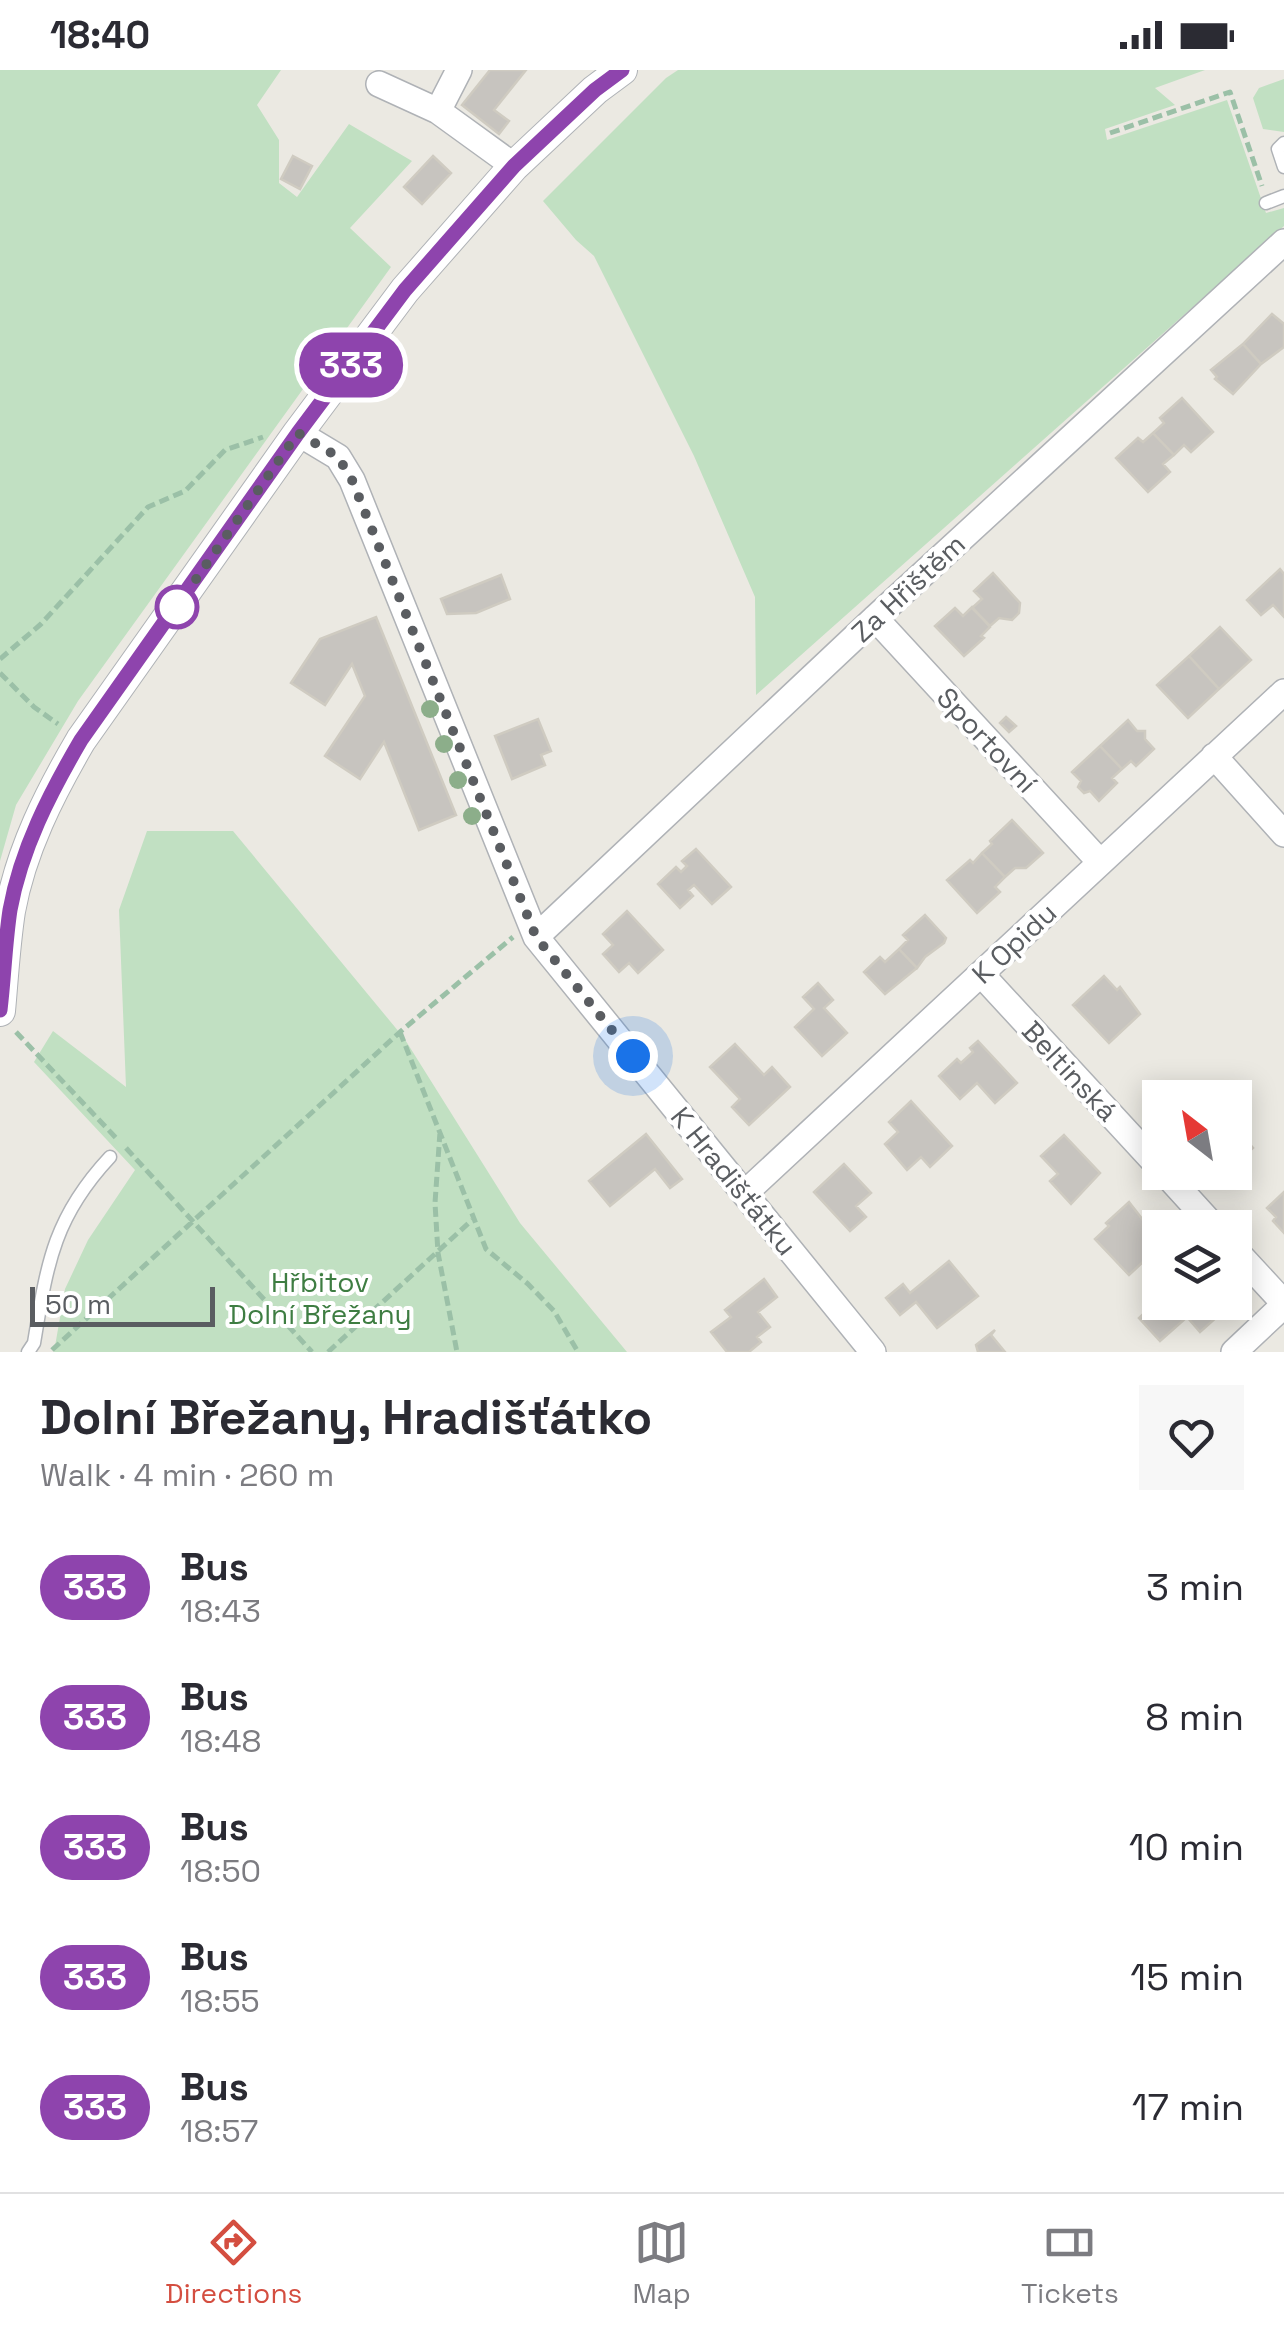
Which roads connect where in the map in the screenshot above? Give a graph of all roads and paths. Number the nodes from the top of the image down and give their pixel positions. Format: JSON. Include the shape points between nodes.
{"nodes":[{"id":1,"x":459,"y":70,"type":"edge"},
{"id":2,"x":622,"y":70,"type":"edge"},
{"id":3,"x":380,"y":84,"type":"dead end"},
{"id":4,"x":438,"y":111,"type":"junction"},
{"id":5,"x":1110,"y":133,"type":"dead end"},
{"id":6,"x":1284,"y":143,"type":"edge"},
{"id":7,"x":514,"y":166,"type":"junction"},
{"id":8,"x":1284,"y":167,"type":"edge"},
{"id":9,"x":1284,"y":196,"type":"edge"},
{"id":10,"x":1267,"y":202,"type":"joint"},
{"id":11,"x":1284,"y":242,"type":"edge"},
{"id":12,"x":285,"y":433,"type":"junction"},
{"id":13,"x":875,"y":618,"type":"junction"},
{"id":14,"x":0,"y":659,"type":"edge"},
{"id":15,"x":0,"y":674,"type":"edge"},
{"id":16,"x":1284,"y":692,"type":"edge"},
{"id":17,"x":81,"y":740,"type":"junction"},
{"id":18,"x":1214,"y":756,"type":"junction"},
{"id":19,"x":1284,"y":834,"type":"edge"},
{"id":20,"x":1100,"y":862,"type":"junction"},
{"id":21,"x":536,"y":937,"type":"junction"},
{"id":22,"x":981,"y":974,"type":"junction"},
{"id":23,"x":6,"y":1020,"type":"edge"},
{"id":24,"x":400,"y":1032,"type":"junction"},
{"id":25,"x":440,"y":1128,"type":"junction"},
{"id":26,"x":1142,"y":1148,"type":"edge"},
{"id":27,"x":110,"y":1157,"type":"dead end"},
{"id":28,"x":1180,"y":1190,"type":"edge"},
{"id":29,"x":745,"y":1194,"type":"junction"},
{"id":30,"x":1199,"y":1210,"type":"edge"},
{"id":31,"x":472,"y":1220,"type":"junction"},
{"id":32,"x":194,"y":1221,"type":"junction"},
{"id":33,"x":438,"y":1253,"type":"junction"},
{"id":34,"x":1252,"y":1269,"type":"edge"},
{"id":35,"x":1284,"y":1304,"type":"edge"},
{"id":36,"x":28,"y":1352,"type":"edge"},
{"id":37,"x":50,"y":1352,"type":"edge"},
{"id":38,"x":312,"y":1352,"type":"edge"},
{"id":39,"x":328,"y":1352,"type":"edge"},
{"id":40,"x":457,"y":1352,"type":"edge"},
{"id":41,"x":578,"y":1352,"type":"edge"},
{"id":42,"x":872,"y":1352,"type":"edge"},
{"id":43,"x":1234,"y":1352,"type":"edge"}],
"edges":[{"from":1,"to":4,"type":"street"},
{"from":2,"to":7,"type":"street"},
{"from":3,"to":4,"type":"street"},
{"from":4,"to":7,"type":"street"},
{"from":5,"to":10,"type":"path","via":[[1230,92]]},
{"from":6,"to":8,"type":"lane","via":[[1278,149]]},
{"from":7,"to":12,"type":"street"},
{"from":9,"to":10,"type":"lane"},
{"from":11,"to":13,"type":"street","name":"Za Hřištěm"},
{"from":12,"to":14,"type":"path","via":[[225,450],[185,491],[148,507]]},
{"from":12,"to":17,"type":"street"},
{"from":12,"to":21,"type":"street","name":"K Hradišťátku","via":[[338,457],[352,480]]},
{"from":13,"to":20,"type":"street","name":"Sportovní"},
{"from":13,"to":21,"type":"street","name":"Za Hřištěm"},
{"from":15,"to":17,"type":"path"},
{"from":16,"to":18,"type":"street","name":"K Opidu"},
{"from":17,"to":23,"type":"street","via":[[28,847],[10,909]]},
{"from":18,"to":19,"type":"street"},
{"from":18,"to":20,"type":"street","name":"K Opidu"},
{"from":20,"to":22,"type":"street","name":"K Opidu"},
{"from":21,"to":24,"type":"path","via":[[512,938]]},
{"from":21,"to":29,"type":"street","name":"K Hradišťátku"},
{"from":22,"to":26,"type":"street","name":"Beltinská"},
{"from":22,"to":29,"type":"street","name":"K Opidu"},
{"from":23,"to":32,"type":"path"},
{"from":24,"to":25,"type":"path"},
{"from":24,"to":32,"type":"path"},
{"from":25,"to":31,"type":"path"},
{"from":25,"to":33,"type":"path"},
{"from":27,"to":36,"type":"lane","via":[[75,1200],[49,1256]]},
{"from":28,"to":30,"type":"street","name":"Beltinská"},
{"from":29,"to":42,"type":"street","name":"K Hradišťátku"},
{"from":31,"to":33,"type":"path"},
{"from":31,"to":41,"type":"path","via":[[486,1249],[554,1311]]},
{"from":32,"to":37,"type":"path"},
{"from":32,"to":38,"type":"path"},
{"from":33,"to":39,"type":"path"},
{"from":33,"to":40,"type":"path"},
{"from":34,"to":35,"type":"street"},
{"from":35,"to":43,"type":"street"}]}
